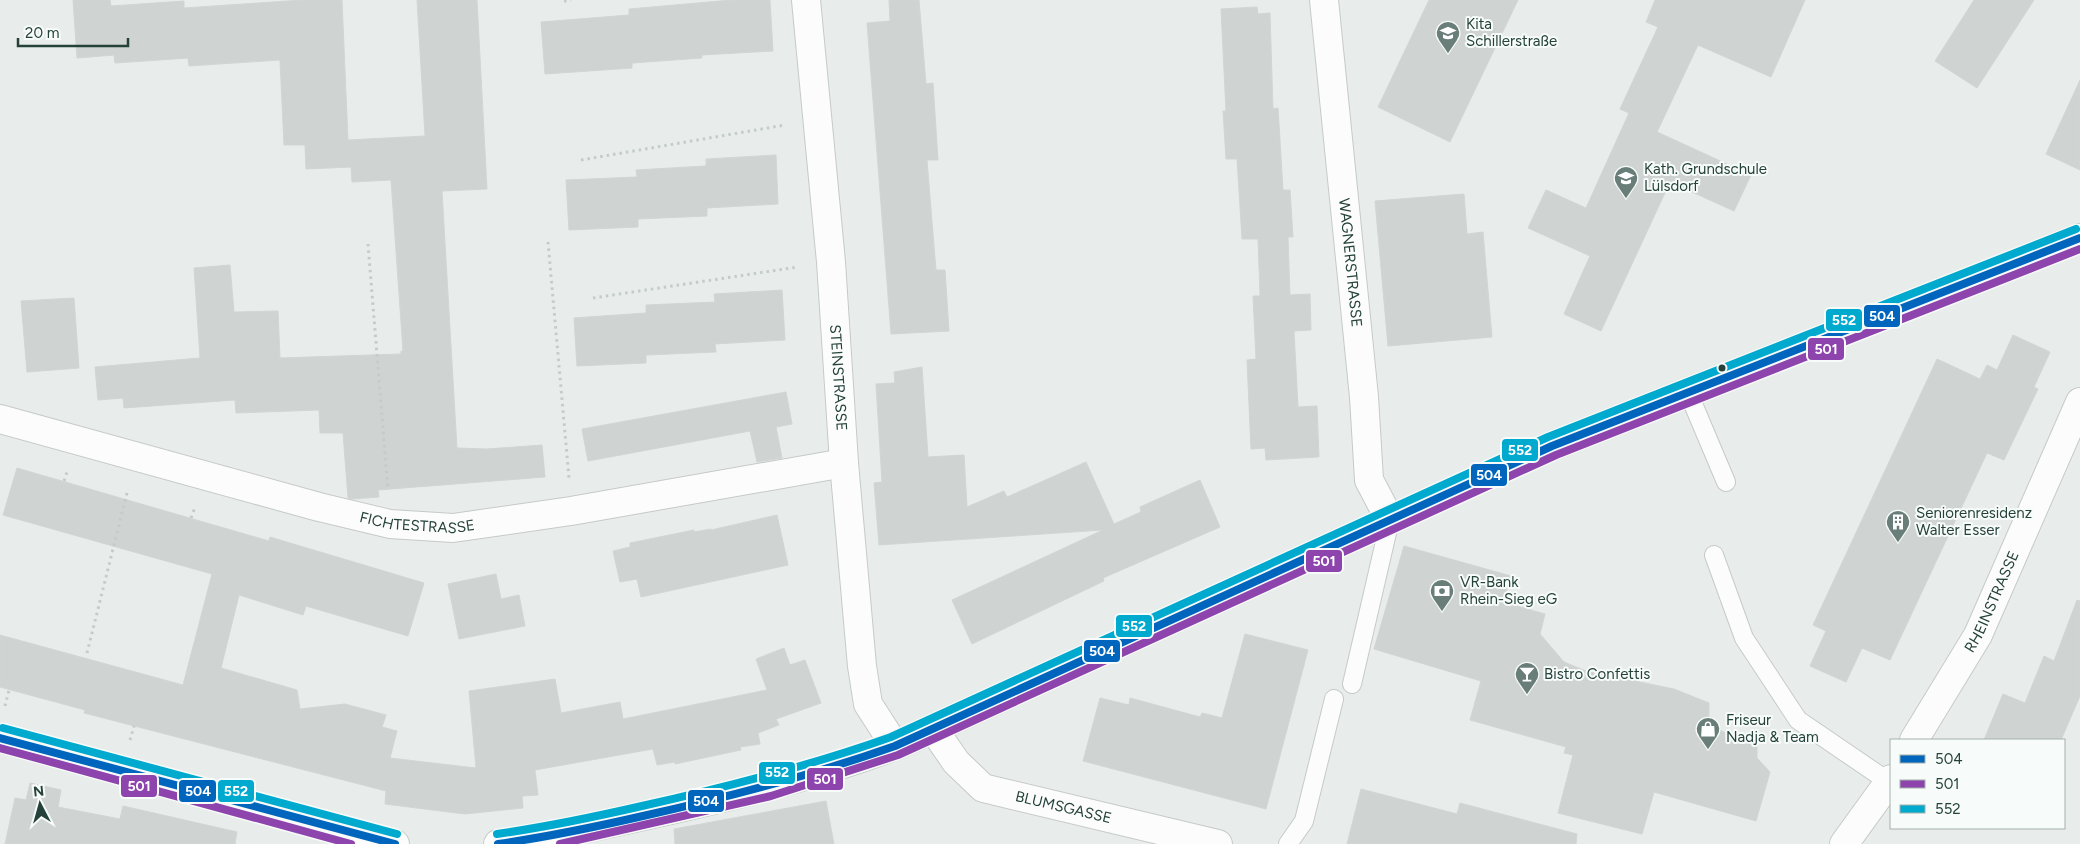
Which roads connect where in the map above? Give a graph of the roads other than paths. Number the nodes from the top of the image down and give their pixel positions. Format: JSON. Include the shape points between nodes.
{"nodes":[{"id":1,"x":806,"y":0,"type":"edge"},
{"id":2,"x":1324,"y":0,"type":"edge"},
{"id":3,"x":2080,"y":238,"type":"edge"},
{"id":4,"x":1688,"y":392,"type":"junction"},
{"id":5,"x":2080,"y":402,"type":"edge"},
{"id":6,"x":0,"y":419,"type":"edge"},
{"id":7,"x":844,"y":463,"type":"junction"},
{"id":8,"x":1726,"y":482,"type":"dead end"},
{"id":9,"x":1390,"y":520,"type":"junction"},
{"id":10,"x":1714,"y":555,"type":"dead end"},
{"id":11,"x":1352,"y":684,"type":"dead end"},
{"id":12,"x":1334,"y":699,"type":"dead end"},
{"id":13,"x":934,"y":730,"type":"junction"},
{"id":14,"x":0,"y":738,"type":"edge"},
{"id":15,"x":1915,"y":739,"type":"edge"},
{"id":16,"x":895,"y":746,"type":"junction"},
{"id":17,"x":1890,"y":780,"type":"edge"},
{"id":18,"x":395,"y":844,"type":"edge"},
{"id":19,"x":498,"y":844,"type":"edge"},
{"id":20,"x":1218,"y":844,"type":"edge"},
{"id":21,"x":1288,"y":844,"type":"edge"},
{"id":22,"x":1844,"y":844,"type":"edge"}],
"edges":[{"from":1,"to":7,"type":"street","name":"STEINSTRASSE","via":[[831,262]]},
{"from":2,"to":9,"type":"street","name":"WAGNERSTRASSE","via":[[1364,397],[1369,480]]},
{"from":3,"to":4,"type":"street"},
{"from":4,"to":8,"type":"lane"},
{"from":4,"to":9,"type":"street","via":[[1552,446]]},
{"from":5,"to":15,"type":"street","name":"RHEINSTRASSE","via":[[1978,635]]},
{"from":6,"to":7,"type":"street","name":"FICHTESTRASSE","via":[[390,524],[453,528],[572,511]]},
{"from":7,"to":16,"type":"street","name":"STEINSTRASSE","via":[[868,704]]},
{"from":9,"to":11,"type":"lane"},
{"from":9,"to":13,"type":"street"},
{"from":10,"to":17,"type":"lane","via":[[1744,638],[1798,720]]},
{"from":12,"to":21,"type":"lane","via":[[1304,822]]},
{"from":13,"to":16,"type":"street"},
{"from":13,"to":20,"type":"street","name":"BLUMSGASSE","via":[[956,762],[983,788]]},
{"from":14,"to":18,"type":"street"},
{"from":16,"to":19,"type":"street","via":[[829,770],[710,802],[538,839]]},
{"from":17,"to":22,"type":"street"}]}
